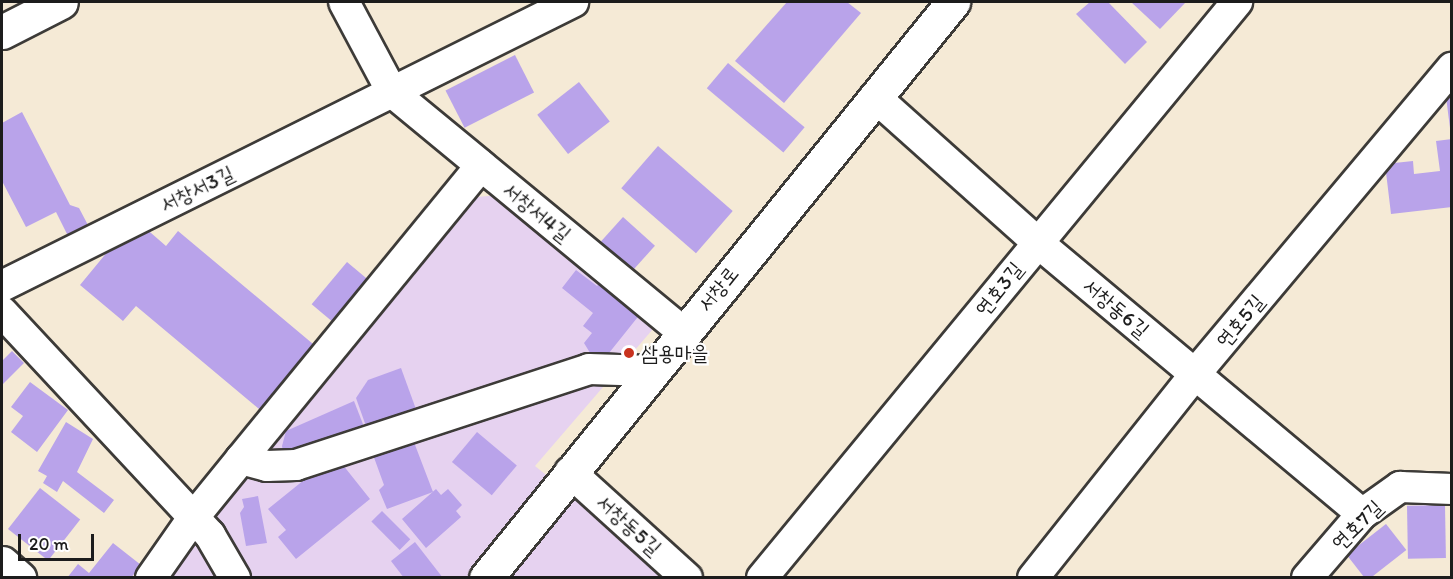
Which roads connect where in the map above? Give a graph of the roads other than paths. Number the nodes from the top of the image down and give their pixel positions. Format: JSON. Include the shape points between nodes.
{"nodes":[{"id":1,"x":61,"y":2,"type":"edge"},
{"id":2,"x":344,"y":2,"type":"edge"},
{"id":3,"x":573,"y":2,"type":"edge"},
{"id":4,"x":1237,"y":2,"type":"edge"},
{"id":5,"x":945,"y":5,"type":"edge"},
{"id":6,"x":2,"y":32,"type":"edge"},
{"id":7,"x":1452,"y":68,"type":"edge"},
{"id":8,"x":392,"y":92,"type":"junction"},
{"id":9,"x":875,"y":97,"type":"junction"},
{"id":10,"x":481,"y":166,"type":"junction"},
{"id":11,"x":1037,"y":242,"type":"junction"},
{"id":12,"x":2,"y":286,"type":"edge"},
{"id":13,"x":2,"y":312,"type":"edge"},
{"id":14,"x":683,"y":332,"type":"junction"},
{"id":15,"x":651,"y":371,"type":"junction"},
{"id":16,"x":1196,"y":374,"type":"junction"},
{"id":17,"x":241,"y":459,"type":"junction"},
{"id":18,"x":570,"y":472,"type":"junction"},
{"id":19,"x":1452,"y":489,"type":"edge"},
{"id":20,"x":1362,"y":514,"type":"junction"},
{"id":21,"x":193,"y":518,"type":"junction"},
{"id":22,"x":2,"y":563,"type":"edge"},
{"id":23,"x":1318,"y":573,"type":"edge"},
{"id":24,"x":19,"y":578,"type":"edge"},
{"id":25,"x":151,"y":578,"type":"edge"},
{"id":26,"x":235,"y":578,"type":"edge"},
{"id":27,"x":486,"y":578,"type":"edge"},
{"id":28,"x":687,"y":578,"type":"edge"},
{"id":29,"x":762,"y":578,"type":"edge"},
{"id":30,"x":1033,"y":578,"type":"edge"}],
"edges":[{"from":1,"to":6,"type":"street"},
{"from":2,"to":8,"type":"street","name":"서창서4길"},
{"from":3,"to":8,"type":"street"},
{"from":4,"to":11,"type":"street","name":"연호3길"},
{"from":5,"to":9,"type":"street","name":"서창로"},
{"from":7,"to":16,"type":"street","name":"연호5길"},
{"from":8,"to":10,"type":"street","name":"서창서4길"},
{"from":8,"to":12,"type":"street","name":"서창서3길"},
{"from":9,"to":11,"type":"street","name":"서창동6길"},
{"from":9,"to":14,"type":"street","name":"서창로"},
{"from":10,"to":14,"type":"street","name":"서창서4길"},
{"from":10,"to":17,"type":"street"},
{"from":11,"to":16,"type":"street","name":"서창동6길"},
{"from":11,"to":29,"type":"street","name":"연호3길"},
{"from":13,"to":21,"type":"street"},
{"from":14,"to":15,"type":"street","name":"서창로"},
{"from":15,"to":17,"type":"street","via":[[589,369],[296,465],[267,466]]},
{"from":15,"to":18,"type":"street","name":"서창로"},
{"from":16,"to":20,"type":"street","name":"서창동6길"},
{"from":16,"to":30,"type":"street","name":"연호5길"},
{"from":17,"to":21,"type":"street"},
{"from":18,"to":27,"type":"street","name":"서창로"},
{"from":18,"to":28,"type":"street","name":"서창동5길"},
{"from":19,"to":20,"type":"street","name":"연호7길","via":[[1400,487]]},
{"from":20,"to":23,"type":"street","name":"연호7길"},
{"from":21,"to":25,"type":"street"},
{"from":21,"to":26,"type":"street","via":[[210,535]]},
{"from":22,"to":24,"type":"street"}]}
